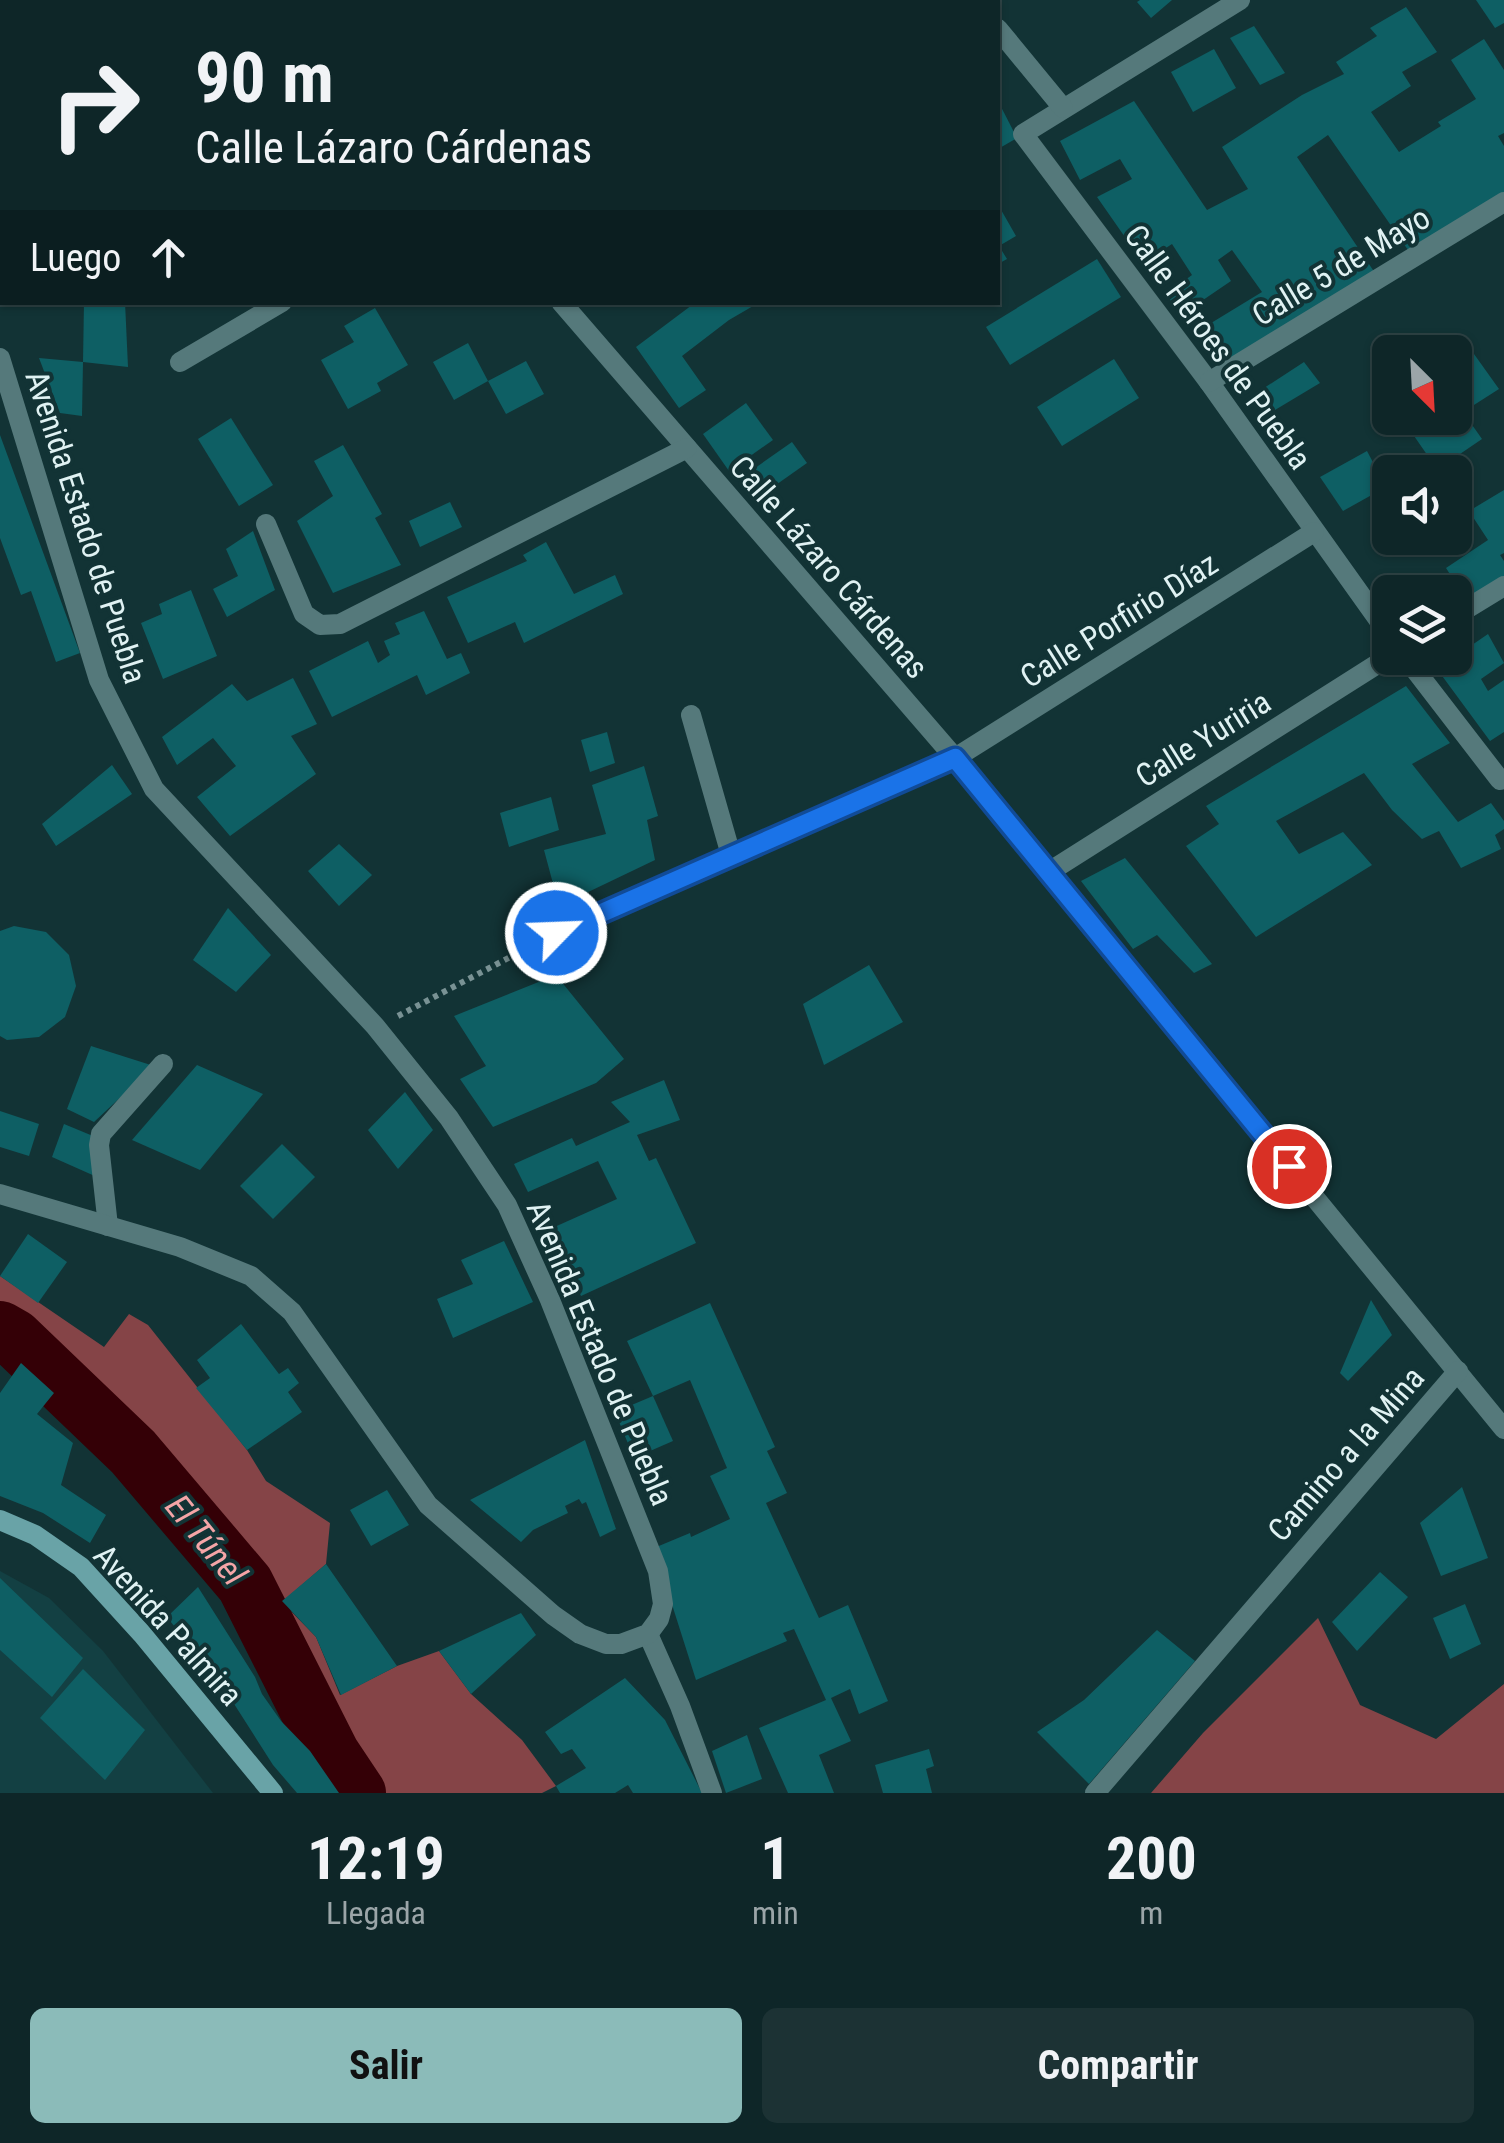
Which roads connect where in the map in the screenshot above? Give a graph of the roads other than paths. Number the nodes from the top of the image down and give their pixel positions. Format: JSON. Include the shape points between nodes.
{"nodes":[{"id":1,"x":1240,"y":0,"type":"edge"},
{"id":2,"x":1000,"y":31,"type":"edge"},
{"id":3,"x":1063,"y":108,"type":"junction"},
{"id":4,"x":1504,"y":202,"type":"edge"},
{"id":5,"x":277,"y":305,"type":"edge"},
{"id":6,"x":564,"y":305,"type":"edge"},
{"id":7,"x":0,"y":358,"type":"edge"},
{"id":8,"x":180,"y":362,"type":"dead end"},
{"id":9,"x":1209,"y":382,"type":"junction"},
{"id":10,"x":687,"y":448,"type":"junction"},
{"id":11,"x":266,"y":524,"type":"dead end"},
{"id":12,"x":1314,"y":532,"type":"junction"},
{"id":13,"x":1504,"y":586,"type":"edge"},
{"id":14,"x":1472,"y":606,"type":"edge"},
{"id":15,"x":1372,"y":611,"type":"edge"},
{"id":16,"x":1372,"y":667,"type":"edge"},
{"id":17,"x":1419,"y":675,"type":"edge"},
{"id":18,"x":691,"y":715,"type":"dead end"},
{"id":19,"x":955,"y":758,"type":"junction"},
{"id":20,"x":1500,"y":780,"type":"dead end"},
{"id":21,"x":731,"y":855,"type":"junction"},
{"id":22,"x":1048,"y":872,"type":"junction"},
{"id":23,"x":556,"y":933,"type":"road end"},
{"id":24,"x":162,"y":1064,"type":"dead end"},
{"id":25,"x":0,"y":1194,"type":"edge"},
{"id":26,"x":108,"y":1226,"type":"junction"},
{"id":27,"x":1458,"y":1371,"type":"junction"},
{"id":28,"x":1504,"y":1429,"type":"edge"},
{"id":29,"x":0,"y":1520,"type":"edge"},
{"id":30,"x":648,"y":1634,"type":"junction"},
{"id":31,"x":273,"y":1793,"type":"edge"},
{"id":32,"x":712,"y":1793,"type":"edge"},
{"id":33,"x":1095,"y":1793,"type":"edge"}],
"edges":[{"from":1,"to":3,"type":"street"},
{"from":2,"to":3,"type":"street"},
{"from":3,"to":9,"type":"street","name":"Calle Héroes de Puebla","via":[[1023,134]]},
{"from":4,"to":9,"type":"street","name":"Calle 5 de Mayo"},
{"from":5,"to":8,"type":"street"},
{"from":6,"to":10,"type":"street","name":"Calle Lázaro Cárdenas"},
{"from":7,"to":30,"type":"street","name":"Avenida Estado de Puebla","via":[[99,680],[154,789],[375,1026],[507,1205],[658,1571],[662,1604]]},
{"from":9,"to":12,"type":"street","name":"Calle Héroes de Puebla"},
{"from":10,"to":11,"type":"street","via":[[340,624],[320,625],[304,614]]},
{"from":10,"to":19,"type":"street","name":"Calle Lázaro Cárdenas"},
{"from":12,"to":15,"type":"street","name":"Calle Héroes de Puebla"},
{"from":12,"to":19,"type":"street","name":"Calle Porfirio Díaz"},
{"from":13,"to":14,"type":"street"},
{"from":16,"to":22,"type":"street","name":"Calle Yuriria"},
{"from":17,"to":20,"type":"street"},
{"from":18,"to":21,"type":"street"},
{"from":19,"to":21,"type":"street","name":"Calle Porfirio Díaz"},
{"from":19,"to":22,"type":"street","name":"Calle Lázaro Cárdenas"},
{"from":21,"to":23,"type":"street","name":"Calle Porfirio Díaz"},
{"from":22,"to":27,"type":"street","name":"Camino a la Mina"},
{"from":24,"to":26,"type":"street","via":[[102,1134]]},
{"from":25,"to":26,"type":"street"},
{"from":26,"to":30,"type":"street","via":[[250,1276],[292,1312],[448,1525],[580,1634],[606,1644]]},
{"from":27,"to":28,"type":"street"},
{"from":27,"to":33,"type":"street","name":"Camino a la Mina"},
{"from":29,"to":31,"type":"main road","name":"Avenida Palmira","via":[[81,1566]]},
{"from":30,"to":32,"type":"street"}]}
